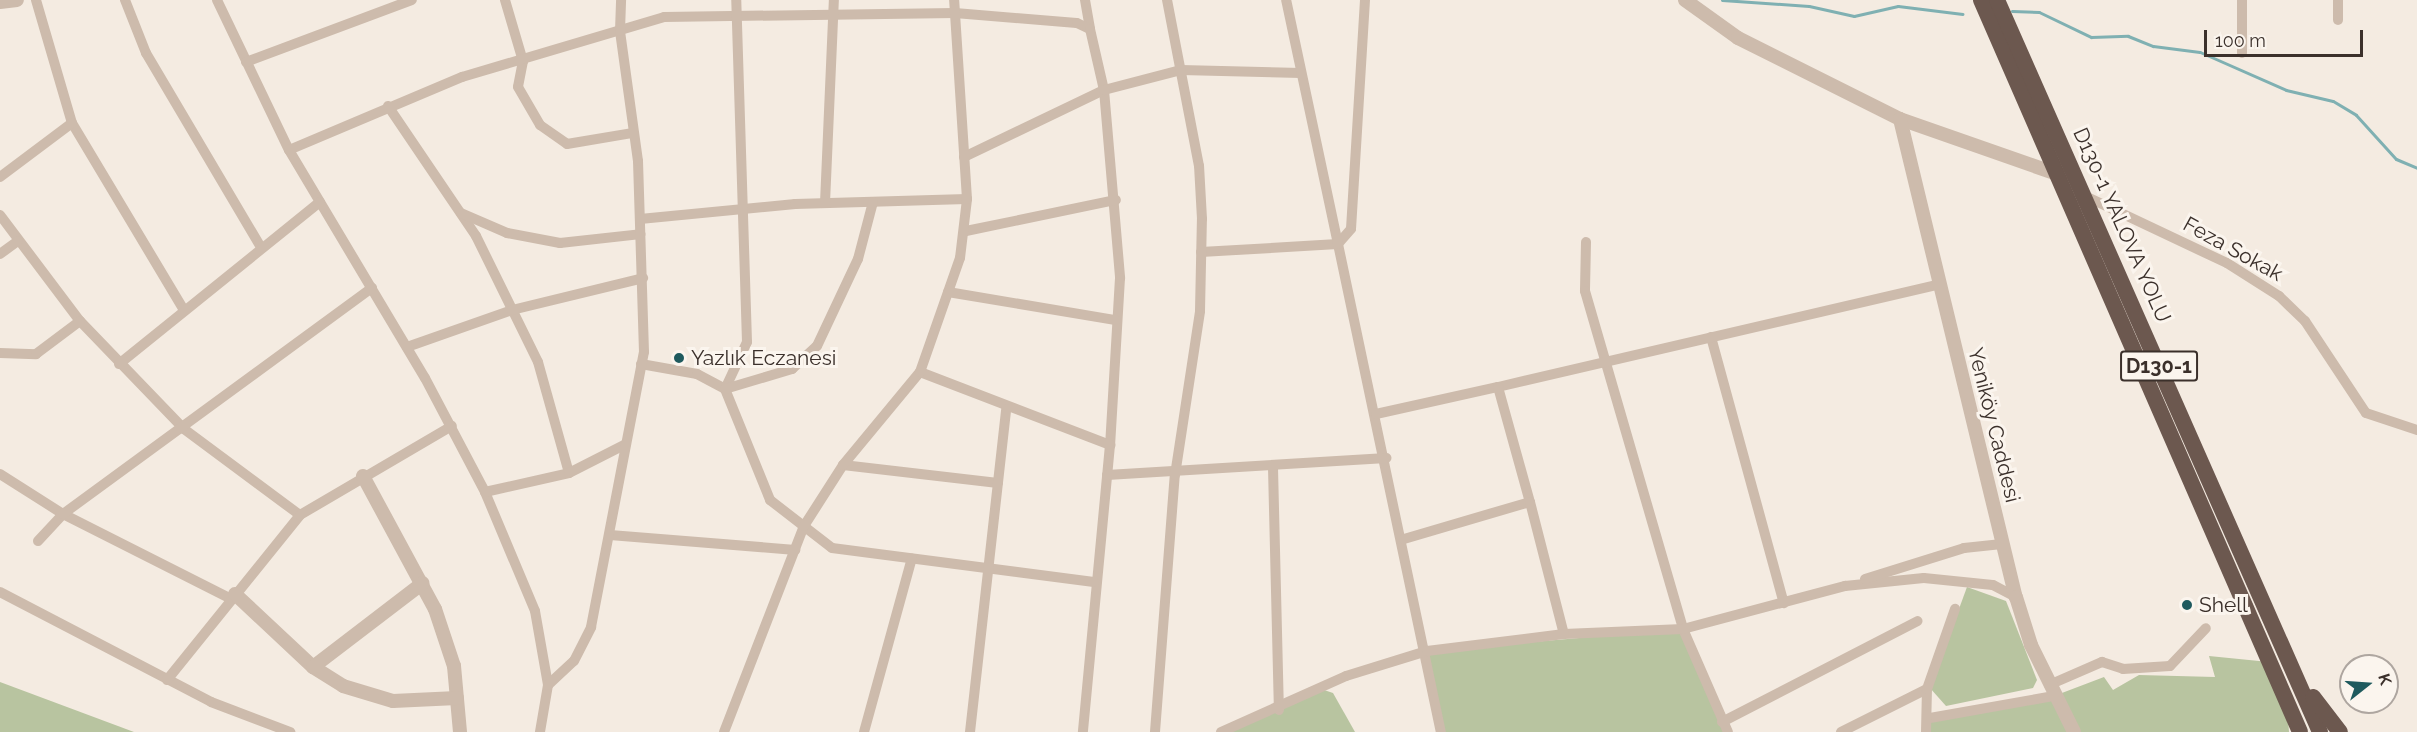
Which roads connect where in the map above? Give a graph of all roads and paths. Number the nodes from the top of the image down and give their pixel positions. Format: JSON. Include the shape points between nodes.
{"nodes":[{"id":1,"x":17,"y":0,"type":"edge"},
{"id":2,"x":36,"y":0,"type":"edge"},
{"id":3,"x":125,"y":0,"type":"edge"},
{"id":4,"x":218,"y":0,"type":"edge"},
{"id":5,"x":412,"y":0,"type":"edge"},
{"id":6,"x":505,"y":0,"type":"edge"},
{"id":7,"x":621,"y":0,"type":"edge"},
{"id":8,"x":736,"y":0,"type":"edge"},
{"id":9,"x":834,"y":0,"type":"edge"},
{"id":10,"x":954,"y":0,"type":"edge"},
{"id":11,"x":1085,"y":0,"type":"edge"},
{"id":12,"x":1167,"y":0,"type":"edge"},
{"id":13,"x":1286,"y":0,"type":"edge"},
{"id":14,"x":1365,"y":0,"type":"edge"},
{"id":15,"x":1685,"y":0,"type":"edge"},
{"id":16,"x":1981,"y":0,"type":"edge"},
{"id":17,"x":1997,"y":0,"type":"edge"},
{"id":18,"x":2242,"y":0,"type":"edge"},
{"id":19,"x":2338,"y":0,"type":"edge"},
{"id":20,"x":0,"y":2,"type":"edge"},
{"id":21,"x":955,"y":13,"type":"junction"},
{"id":22,"x":737,"y":14,"type":"junction"},
{"id":23,"x":833,"y":14,"type":"junction"},
{"id":24,"x":2338,"y":20,"type":"dead end"},
{"id":25,"x":1090,"y":29,"type":"junction"},
{"id":26,"x":620,"y":31,"type":"junction"},
{"id":27,"x":2242,"y":53,"type":"dead end"},
{"id":28,"x":523,"y":61,"type":"junction"},
{"id":29,"x":246,"y":62,"type":"junction"},
{"id":30,"x":1181,"y":70,"type":"junction"},
{"id":31,"x":1301,"y":73,"type":"junction"},
{"id":32,"x":1104,"y":90,"type":"junction"},
{"id":33,"x":388,"y":106,"type":"junction"},
{"id":34,"x":1900,"y":119,"type":"junction"},
{"id":35,"x":72,"y":123,"type":"junction"},
{"id":36,"x":633,"y":133,"type":"junction"},
{"id":37,"x":289,"y":150,"type":"junction"},
{"id":38,"x":964,"y":157,"type":"junction"},
{"id":39,"x":2060,"y":175,"type":"junction"},
{"id":40,"x":0,"y":177,"type":"edge"},
{"id":41,"x":2085,"y":196,"type":"junction"},
{"id":42,"x":967,"y":199,"type":"junction"},
{"id":43,"x":1116,"y":200,"type":"junction"},
{"id":44,"x":320,"y":202,"type":"junction"},
{"id":45,"x":873,"y":202,"type":"junction"},
{"id":46,"x":825,"y":203,"type":"junction"},
{"id":47,"x":746,"y":209,"type":"junction"},
{"id":48,"x":460,"y":213,"type":"junction"},
{"id":49,"x":0,"y":215,"type":"edge"},
{"id":50,"x":640,"y":219,"type":"junction"},
{"id":51,"x":966,"y":231,"type":"junction"},
{"id":52,"x":641,"y":234,"type":"junction"},
{"id":53,"x":18,"y":241,"type":"junction"},
{"id":54,"x":1586,"y":243,"type":"dead end"},
{"id":55,"x":1338,"y":244,"type":"junction"},
{"id":56,"x":260,"y":246,"type":"junction"},
{"id":57,"x":1201,"y":252,"type":"junction"},
{"id":58,"x":0,"y":254,"type":"edge"},
{"id":59,"x":644,"y":278,"type":"junction"},
{"id":60,"x":1939,"y":284,"type":"junction"},
{"id":61,"x":372,"y":288,"type":"junction"},
{"id":62,"x":948,"y":292,"type":"junction"},
{"id":63,"x":184,"y":310,"type":"junction"},
{"id":64,"x":512,"y":310,"type":"junction"},
{"id":65,"x":1116,"y":320,"type":"junction"},
{"id":66,"x":80,"y":321,"type":"junction"},
{"id":67,"x":1711,"y":337,"type":"junction"},
{"id":68,"x":407,"y":347,"type":"junction"},
{"id":69,"x":0,"y":353,"type":"edge"},
{"id":70,"x":1608,"y":361,"type":"junction"},
{"id":71,"x":119,"y":363,"type":"junction"},
{"id":72,"x":641,"y":364,"type":"junction"},
{"id":73,"x":920,"y":372,"type":"junction"},
{"id":74,"x":1498,"y":387,"type":"junction"},
{"id":75,"x":725,"y":389,"type":"junction"},
{"id":76,"x":1006,"y":410,"type":"junction"},
{"id":77,"x":1376,"y":414,"type":"junction"},
{"id":78,"x":452,"y":426,"type":"junction"},
{"id":79,"x":184,"y":429,"type":"junction"},
{"id":80,"x":2417,"y":430,"type":"edge"},
{"id":81,"x":626,"y":444,"type":"junction"},
{"id":82,"x":1110,"y":445,"type":"junction"},
{"id":83,"x":1386,"y":458,"type":"junction"},
{"id":84,"x":843,"y":465,"type":"junction"},
{"id":85,"x":1273,"y":468,"type":"junction"},
{"id":86,"x":569,"y":473,"type":"junction"},
{"id":87,"x":0,"y":474,"type":"edge"},
{"id":88,"x":1107,"y":475,"type":"junction"},
{"id":89,"x":1175,"y":475,"type":"junction"},
{"id":90,"x":363,"y":476,"type":"junction"},
{"id":91,"x":998,"y":483,"type":"junction"},
{"id":92,"x":485,"y":492,"type":"junction"},
{"id":93,"x":1530,"y":502,"type":"junction"},
{"id":94,"x":63,"y":514,"type":"junction"},
{"id":95,"x":300,"y":515,"type":"junction"},
{"id":96,"x":804,"y":526,"type":"junction"},
{"id":97,"x":610,"y":536,"type":"junction"},
{"id":98,"x":1404,"y":539,"type":"junction"},
{"id":99,"x":38,"y":541,"type":"dead end"},
{"id":100,"x":2002,"y":543,"type":"junction"},
{"id":101,"x":795,"y":550,"type":"junction"},
{"id":102,"x":912,"y":558,"type":"junction"},
{"id":103,"x":991,"y":572,"type":"junction"},
{"id":104,"x":1094,"y":582,"type":"junction"},
{"id":105,"x":423,"y":583,"type":"junction"},
{"id":106,"x":1845,"y":586,"type":"junction"},
{"id":107,"x":0,"y":592,"type":"edge"},
{"id":108,"x":233,"y":597,"type":"junction"},
{"id":109,"x":2016,"y":597,"type":"junction"},
{"id":110,"x":1784,"y":603,"type":"junction"},
{"id":111,"x":2265,"y":607,"type":"junction"},
{"id":112,"x":1955,"y":609,"type":"dead end"},
{"id":113,"x":1918,"y":621,"type":"dead end"},
{"id":114,"x":2206,"y":628,"type":"dead end"},
{"id":115,"x":1683,"y":629,"type":"junction"},
{"id":116,"x":1564,"y":634,"type":"junction"},
{"id":117,"x":1427,"y":651,"type":"junction"},
{"id":118,"x":313,"y":667,"type":"junction"},
{"id":119,"x":167,"y":680,"type":"junction"},
{"id":120,"x":548,"y":685,"type":"junction"},
{"id":121,"x":1927,"y":688,"type":"junction"},
{"id":122,"x":2052,"y":690,"type":"junction"},
{"id":123,"x":457,"y":698,"type":"junction"},
{"id":124,"x":2287,"y":704,"type":"junction"},
{"id":125,"x":1279,"y":710,"type":"junction"},
{"id":126,"x":1930,"y":717,"type":"junction"},
{"id":127,"x":1722,"y":722,"type":"junction"},
{"id":128,"x":261,"y":723,"type":"junction"},
{"id":129,"x":2320,"y":731,"type":"edge"},
{"id":130,"x":273,"y":732,"type":"edge"},
{"id":131,"x":290,"y":732,"type":"edge"},
{"id":132,"x":460,"y":732,"type":"edge"},
{"id":133,"x":540,"y":732,"type":"edge"},
{"id":134,"x":724,"y":732,"type":"edge"},
{"id":135,"x":864,"y":732,"type":"edge"},
{"id":136,"x":970,"y":732,"type":"edge"},
{"id":137,"x":1083,"y":732,"type":"edge"},
{"id":138,"x":1155,"y":732,"type":"edge"},
{"id":139,"x":1221,"y":732,"type":"edge"},
{"id":140,"x":1441,"y":732,"type":"edge"},
{"id":141,"x":1728,"y":732,"type":"edge"},
{"id":142,"x":1841,"y":732,"type":"edge"},
{"id":143,"x":1926,"y":732,"type":"edge"},
{"id":144,"x":2074,"y":732,"type":"edge"},
{"id":145,"x":2289,"y":732,"type":"edge"},
{"id":146,"x":2300,"y":732,"type":"edge"},
{"id":147,"x":2340,"y":732,"type":"edge"}],
"edges":[{"from":1,"to":20,"type":"street"},
{"from":2,"to":35,"type":"street"},
{"from":3,"to":56,"type":"street","via":[[146,53]]},
{"from":4,"to":29,"type":"street"},
{"from":5,"to":29,"type":"street"},
{"from":6,"to":28,"type":"street"},
{"from":7,"to":26,"type":"street"},
{"from":8,"to":22,"type":"street"},
{"from":9,"to":23,"type":"street"},
{"from":10,"to":21,"type":"street"},
{"from":11,"to":25,"type":"street"},
{"from":12,"to":30,"type":"street"},
{"from":13,"to":31,"type":"street"},
{"from":14,"to":55,"type":"street","via":[[1351,229]]},
{"from":15,"to":34,"type":"street","via":[[1738,38]]},
{"from":16,"to":39,"type":"highway","number":"D130-1"},
{"from":17,"to":41,"type":"highway","name":"D130-1 YALOVA YOLU","number":"D130-1"},
{"from":18,"to":27,"type":"street"},
{"from":19,"to":24,"type":"street"},
{"from":21,"to":23,"type":"street"},
{"from":21,"to":25,"type":"street","via":[[1077,23]]},
{"from":21,"to":38,"type":"street"},
{"from":22,"to":23,"type":"street"},
{"from":22,"to":26,"type":"street","via":[[664,17]]},
{"from":22,"to":47,"type":"street"},
{"from":23,"to":46,"type":"street"},
{"from":25,"to":32,"type":"street"},
{"from":26,"to":28,"type":"street"},
{"from":26,"to":36,"type":"street"},
{"from":28,"to":33,"type":"street"},
{"from":28,"to":36,"type":"street","via":[[518,87],[540,125],[567,144]]},
{"from":29,"to":37,"type":"street"},
{"from":30,"to":31,"type":"street"},
{"from":30,"to":32,"type":"street"},
{"from":30,"to":57,"type":"street","via":[[1199,166]]},
{"from":31,"to":55,"type":"street"},
{"from":32,"to":38,"type":"street"},
{"from":32,"to":43,"type":"street"},
{"from":33,"to":37,"type":"street"},
{"from":33,"to":48,"type":"street"},
{"from":34,"to":39,"type":"street"},
{"from":34,"to":60,"type":"street","name":"Yeniköy Caddesi"},
{"from":35,"to":40,"type":"street"},
{"from":35,"to":63,"type":"street"},
{"from":36,"to":50,"type":"street"},
{"from":37,"to":44,"type":"street"},
{"from":38,"to":42,"type":"street"},
{"from":39,"to":124,"type":"highway","number":"D130-1"},
{"from":41,"to":80,"type":"street","name":"Feza Sokak","via":[[2227,263],[2279,296],[2305,321],[2366,413]]},
{"from":41,"to":111,"type":"highway","name":"D130-1 YALOVA YOLU","number":"D130-1"},
{"from":42,"to":45,"type":"street"},
{"from":42,"to":51,"type":"street"},
{"from":43,"to":51,"type":"street"},
{"from":43,"to":65,"type":"street"},
{"from":44,"to":56,"type":"street"},
{"from":44,"to":61,"type":"street"},
{"from":45,"to":46,"type":"street"},
{"from":45,"to":75,"type":"street","via":[[858,259],[817,346],[792,369]]},
{"from":46,"to":47,"type":"street"},
{"from":47,"to":50,"type":"street"},
{"from":47,"to":75,"type":"street","via":[[747,342]]},
{"from":48,"to":52,"type":"street","via":[[507,233],[560,243]]},
{"from":48,"to":64,"type":"street"},
{"from":49,"to":53,"type":"street"},
{"from":50,"to":52,"type":"street"},
{"from":51,"to":62,"type":"street"},
{"from":52,"to":59,"type":"street"},
{"from":53,"to":58,"type":"street"},
{"from":53,"to":66,"type":"street"},
{"from":54,"to":70,"type":"street","via":[[1585,291]]},
{"from":55,"to":57,"type":"street"},
{"from":55,"to":77,"type":"street"},
{"from":56,"to":63,"type":"street"},
{"from":57,"to":89,"type":"street","via":[[1200,311]]},
{"from":59,"to":64,"type":"street"},
{"from":59,"to":72,"type":"street"},
{"from":60,"to":67,"type":"street"},
{"from":60,"to":100,"type":"street","name":"Yeniköy Caddesi"},
{"from":61,"to":68,"type":"street"},
{"from":61,"to":79,"type":"street"},
{"from":62,"to":65,"type":"street"},
{"from":62,"to":73,"type":"street"},
{"from":63,"to":71,"type":"street"},
{"from":64,"to":68,"type":"street"},
{"from":64,"to":86,"type":"street","via":[[538,362]]},
{"from":65,"to":82,"type":"street"},
{"from":66,"to":69,"type":"street","via":[[36,354]]},
{"from":66,"to":71,"type":"street"},
{"from":67,"to":70,"type":"street"},
{"from":67,"to":110,"type":"street"},
{"from":68,"to":78,"type":"street"},
{"from":70,"to":74,"type":"street"},
{"from":70,"to":115,"type":"street"},
{"from":71,"to":79,"type":"street"},
{"from":72,"to":75,"type":"street","via":[[697,374]]},
{"from":72,"to":81,"type":"street"},
{"from":73,"to":76,"type":"street"},
{"from":73,"to":84,"type":"street"},
{"from":74,"to":77,"type":"street"},
{"from":74,"to":93,"type":"street"},
{"from":75,"to":96,"type":"street","via":[[770,500]]},
{"from":76,"to":82,"type":"street"},
{"from":76,"to":91,"type":"street"},
{"from":77,"to":83,"type":"street"},
{"from":78,"to":90,"type":"street"},
{"from":78,"to":92,"type":"street"},
{"from":79,"to":94,"type":"street"},
{"from":79,"to":95,"type":"street"},
{"from":81,"to":86,"type":"street"},
{"from":81,"to":97,"type":"street"},
{"from":82,"to":88,"type":"street"},
{"from":83,"to":85,"type":"street"},
{"from":83,"to":98,"type":"street"},
{"from":84,"to":91,"type":"street"},
{"from":84,"to":96,"type":"street"},
{"from":85,"to":89,"type":"street"},
{"from":85,"to":125,"type":"street"},
{"from":86,"to":92,"type":"street"},
{"from":87,"to":94,"type":"street"},
{"from":88,"to":89,"type":"street"},
{"from":88,"to":104,"type":"street"},
{"from":89,"to":138,"type":"street"},
{"from":90,"to":95,"type":"street"},
{"from":90,"to":105,"type":"street"},
{"from":91,"to":103,"type":"street"},
{"from":92,"to":120,"type":"street","via":[[535,611]]},
{"from":93,"to":98,"type":"street"},
{"from":93,"to":116,"type":"street"},
{"from":94,"to":99,"type":"street"},
{"from":94,"to":108,"type":"street"},
{"from":95,"to":108,"type":"street"},
{"from":96,"to":101,"type":"street"},
{"from":96,"to":102,"type":"street","via":[[832,548]]},
{"from":97,"to":101,"type":"street"},
{"from":97,"to":120,"type":"street","via":[[591,627],[574,661]]},
{"from":98,"to":117,"type":"street"},
{"from":100,"to":106,"type":"street","via":[[1964,548]]},
{"from":100,"to":109,"type":"street","name":"Yeniköy Caddesi"},
{"from":101,"to":134,"type":"street"},
{"from":102,"to":103,"type":"street"},
{"from":102,"to":135,"type":"street"},
{"from":103,"to":104,"type":"street"},
{"from":103,"to":136,"type":"street"},
{"from":104,"to":137,"type":"street"},
{"from":105,"to":118,"type":"street"},
{"from":105,"to":123,"type":"street","via":[[454,666]]},
{"from":106,"to":109,"type":"street","via":[[1957,580],[1993,585]]},
{"from":106,"to":110,"type":"street"},
{"from":107,"to":119,"type":"street"},
{"from":108,"to":118,"type":"street"},
{"from":108,"to":119,"type":"street"},
{"from":109,"to":122,"type":"street","name":"Yeniköy Caddesi"},
{"from":110,"to":115,"type":"street"},
{"from":111,"to":129,"type":"highway","name":"D130-1 YALOVA YOLU","number":"D130-1"},
{"from":111,"to":147,"type":"highway","via":[[2319,707]]},
{"from":112,"to":121,"type":"street"},
{"from":113,"to":127,"type":"street"},
{"from":114,"to":122,"type":"street","via":[[2170,666],[2123,669],[2102,662]]},
{"from":115,"to":116,"type":"street"},
{"from":115,"to":127,"type":"street"},
{"from":116,"to":117,"type":"street"},
{"from":117,"to":125,"type":"street","via":[[1346,676]]},
{"from":117,"to":140,"type":"street"},
{"from":118,"to":123,"type":"street","via":[[343,686],[393,701]]},
{"from":119,"to":128,"type":"street"},
{"from":120,"to":133,"type":"street"},
{"from":121,"to":126,"type":"street"},
{"from":121,"to":142,"type":"street"},
{"from":122,"to":126,"type":"street"},
{"from":122,"to":144,"type":"street","name":"Yeniköy Caddesi"},
{"from":123,"to":132,"type":"street"},
{"from":124,"to":145,"type":"highway"},
{"from":124,"to":146,"type":"highway","number":"D130-1"},
{"from":125,"to":139,"type":"street"},
{"from":126,"to":143,"type":"street"},
{"from":127,"to":141,"type":"street"},
{"from":128,"to":130,"type":"street"},
{"from":128,"to":131,"type":"street"}]}
